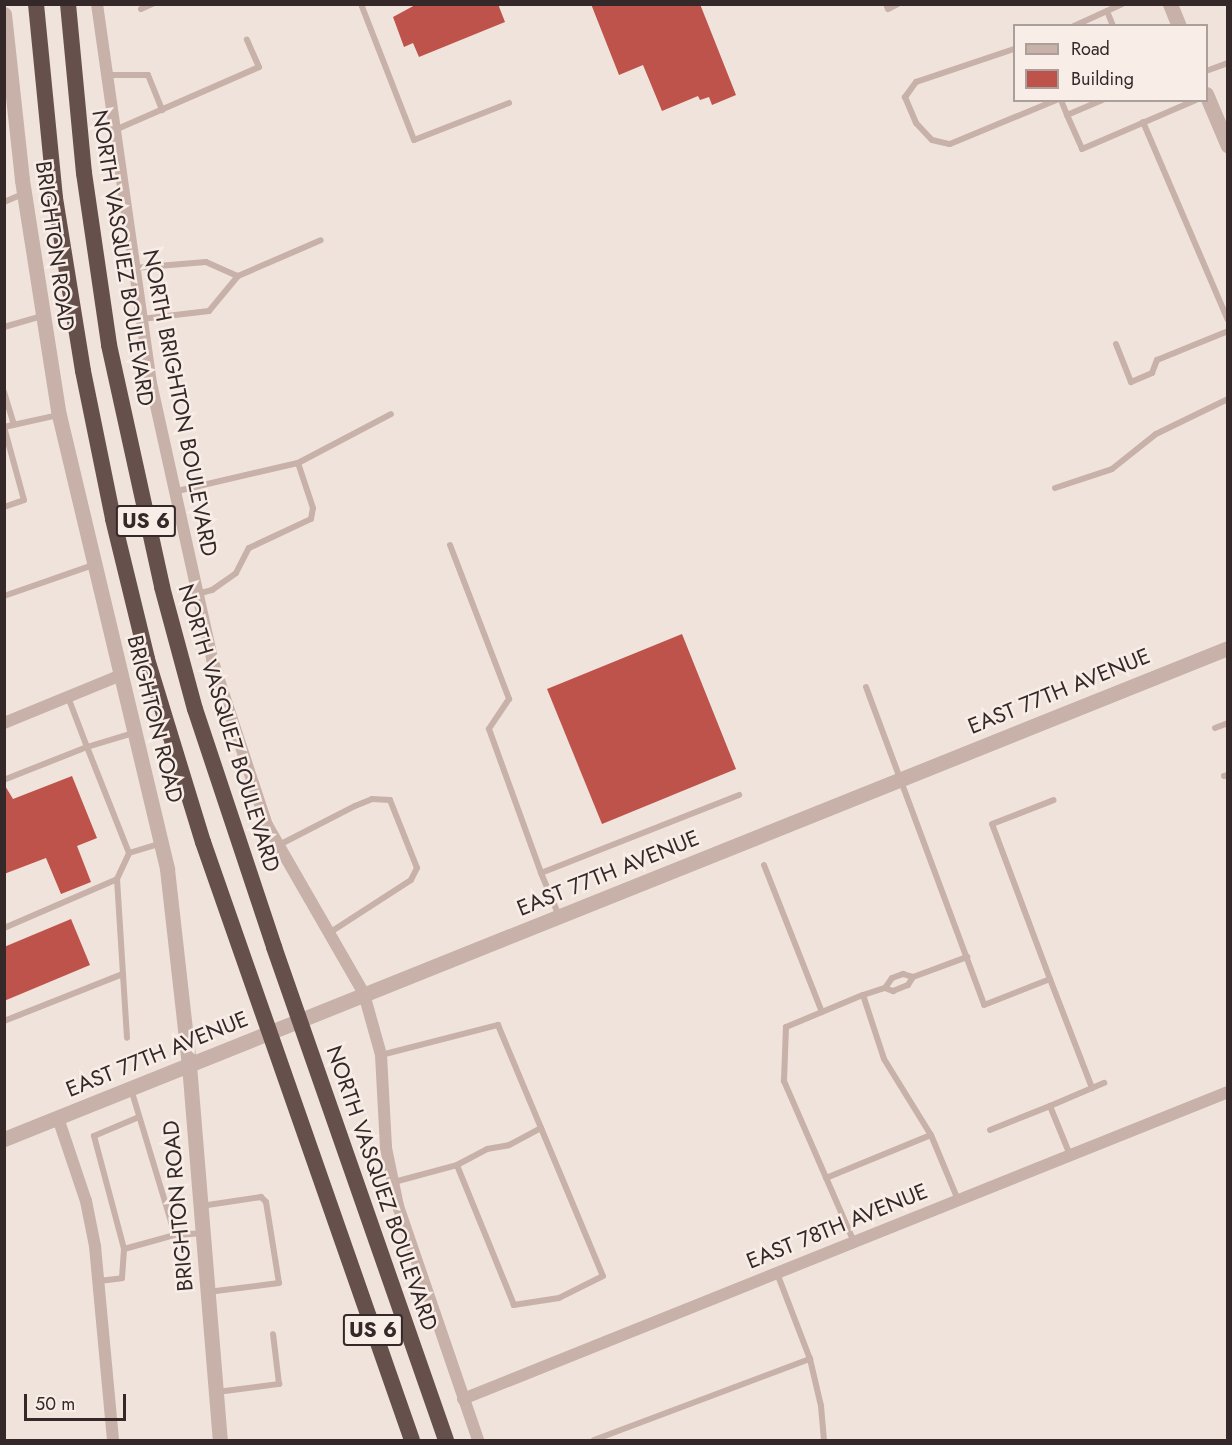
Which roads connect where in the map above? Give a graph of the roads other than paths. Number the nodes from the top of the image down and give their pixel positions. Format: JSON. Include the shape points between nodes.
{"nodes":[{"id":1,"x":36,"y":4,"type":"edge"},
{"id":2,"x":68,"y":4,"type":"edge"},
{"id":3,"x":97,"y":4,"type":"edge"},
{"id":4,"x":152,"y":4,"type":"edge"},
{"id":5,"x":361,"y":4,"type":"edge"},
{"id":6,"x":886,"y":4,"type":"edge"},
{"id":7,"x":898,"y":4,"type":"edge"},
{"id":8,"x":1122,"y":4,"type":"edge"},
{"id":9,"x":1170,"y":4,"type":"edge"},
{"id":10,"x":141,"y":9,"type":"dead end"},
{"id":11,"x":1107,"y":11,"type":"junction"},
{"id":12,"x":4,"y":14,"type":"edge"},
{"id":13,"x":1078,"y":24,"type":"edge"},
{"id":14,"x":1112,"y":24,"type":"edge"},
{"id":15,"x":1178,"y":24,"type":"edge"},
{"id":16,"x":247,"y":40,"type":"dead end"},
{"id":17,"x":1013,"y":49,"type":"edge"},
{"id":18,"x":1227,"y":63,"type":"edge"},
{"id":19,"x":1208,"y":70,"type":"edge"},
{"id":20,"x":104,"y":75,"type":"junction"},
{"id":21,"x":1054,"y":102,"type":"edge"},
{"id":22,"x":1060,"y":102,"type":"edge"},
{"id":23,"x":1098,"y":102,"type":"edge"},
{"id":24,"x":1192,"y":102,"type":"edge"},
{"id":25,"x":1206,"y":102,"type":"edge"},
{"id":26,"x":509,"y":103,"type":"dead end"},
{"id":27,"x":162,"y":110,"type":"junction"},
{"id":28,"x":1067,"y":115,"type":"junction"},
{"id":29,"x":1143,"y":122,"type":"junction"},
{"id":30,"x":112,"y":131,"type":"junction"},
{"id":31,"x":1227,"y":146,"type":"edge"},
{"id":32,"x":24,"y":194,"type":"junction"},
{"id":33,"x":4,"y":202,"type":"edge"},
{"id":34,"x":321,"y":240,"type":"dead end"},
{"id":35,"x":132,"y":268,"type":"junction"},
{"id":36,"x":238,"y":276,"type":"junction"},
{"id":37,"x":42,"y":316,"type":"junction"},
{"id":38,"x":140,"y":319,"type":"junction"},
{"id":39,"x":1227,"y":320,"type":"edge"},
{"id":40,"x":4,"y":327,"type":"edge"},
{"id":41,"x":1227,"y":331,"type":"edge"},
{"id":42,"x":1116,"y":344,"type":"dead end"},
{"id":43,"x":4,"y":392,"type":"edge"},
{"id":44,"x":1227,"y":399,"type":"edge"},
{"id":45,"x":391,"y":414,"type":"dead end"},
{"id":46,"x":59,"y":415,"type":"junction"},
{"id":47,"x":14,"y":425,"type":"junction"},
{"id":48,"x":5,"y":434,"type":"edge"},
{"id":49,"x":298,"y":463,"type":"junction"},
{"id":50,"x":1055,"y":488,"type":"dead end"},
{"id":51,"x":172,"y":492,"type":"junction"},
{"id":52,"x":4,"y":507,"type":"edge"},
{"id":53,"x":450,"y":545,"type":"dead end"},
{"id":54,"x":93,"y":565,"type":"junction"},
{"id":55,"x":196,"y":594,"type":"junction"},
{"id":56,"x":4,"y":596,"type":"edge"},
{"id":57,"x":1227,"y":648,"type":"edge"},
{"id":58,"x":121,"y":675,"type":"junction"},
{"id":59,"x":866,"y":687,"type":"dead end"},
{"id":60,"x":68,"y":697,"type":"junction"},
{"id":61,"x":4,"y":723,"type":"edge"},
{"id":62,"x":1227,"y":723,"type":"edge"},
{"id":63,"x":1215,"y":728,"type":"dead end"},
{"id":64,"x":135,"y":732,"type":"junction"},
{"id":65,"x":87,"y":747,"type":"junction"},
{"id":66,"x":903,"y":778,"type":"junction"},
{"id":67,"x":6,"y":779,"type":"edge"},
{"id":68,"x":739,"y":795,"type":"dead end"},
{"id":69,"x":1054,"y":800,"type":"dead end"},
{"id":70,"x":162,"y":842,"type":"junction"},
{"id":71,"x":277,"y":846,"type":"junction"},
{"id":72,"x":129,"y":853,"type":"junction"},
{"id":73,"x":764,"y":865,"type":"dead end"},
{"id":74,"x":541,"y":873,"type":"junction"},
{"id":75,"x":117,"y":879,"type":"junction"},
{"id":76,"x":559,"y":916,"type":"junction"},
{"id":77,"x":4,"y":928,"type":"edge"},
{"id":78,"x":329,"y":933,"type":"junction"},
{"id":79,"x":967,"y":957,"type":"junction"},
{"id":80,"x":123,"y":974,"type":"junction"},
{"id":81,"x":913,"y":977,"type":"junction"},
{"id":82,"x":1050,"y":979,"type":"junction"},
{"id":83,"x":885,"y":988,"type":"junction"},
{"id":84,"x":364,"y":994,"type":"junction"},
{"id":85,"x":863,"y":995,"type":"junction"},
{"id":86,"x":822,"y":1012,"type":"junction"},
{"id":87,"x":300,"y":1020,"type":"junction"},
{"id":88,"x":4,"y":1021,"type":"edge"},
{"id":89,"x":269,"y":1033,"type":"junction"},
{"id":90,"x":127,"y":1038,"type":"dead end"},
{"id":91,"x":381,"y":1055,"type":"junction"},
{"id":92,"x":189,"y":1065,"type":"junction"},
{"id":93,"x":1104,"y":1083,"type":"dead end"},
{"id":94,"x":130,"y":1088,"type":"junction"},
{"id":95,"x":1092,"y":1088,"type":"junction"},
{"id":96,"x":1227,"y":1092,"type":"edge"},
{"id":97,"x":1050,"y":1106,"type":"junction"},
{"id":98,"x":139,"y":1116,"type":"junction"},
{"id":99,"x":57,"y":1118,"type":"junction"},
{"id":100,"x":541,"y":1128,"type":"junction"},
{"id":101,"x":990,"y":1130,"type":"dead end"},
{"id":102,"x":931,"y":1136,"type":"junction"},
{"id":103,"x":4,"y":1139,"type":"edge"},
{"id":104,"x":1070,"y":1155,"type":"junction"},
{"id":105,"x":457,"y":1165,"type":"junction"},
{"id":106,"x":826,"y":1178,"type":"junction"},
{"id":107,"x":393,"y":1182,"type":"junction"},
{"id":108,"x":958,"y":1200,"type":"junction"},
{"id":109,"x":201,"y":1206,"type":"junction"},
{"id":110,"x":203,"y":1233,"type":"junction"},
{"id":111,"x":176,"y":1235,"type":"junction"},
{"id":112,"x":854,"y":1242,"type":"junction"},
{"id":113,"x":124,"y":1249,"type":"junction"},
{"id":114,"x":777,"y":1272,"type":"junction"},
{"id":115,"x":99,"y":1281,"type":"junction"},
{"id":116,"x":208,"y":1292,"type":"junction"},
{"id":117,"x":273,"y":1334,"type":"dead end"},
{"id":118,"x":810,"y":1359,"type":"junction"},
{"id":119,"x":216,"y":1392,"type":"junction"},
{"id":120,"x":463,"y":1399,"type":"junction"},
{"id":121,"x":113,"y":1440,"type":"edge"},
{"id":122,"x":220,"y":1440,"type":"edge"},
{"id":123,"x":412,"y":1440,"type":"edge"},
{"id":124,"x":446,"y":1440,"type":"edge"},
{"id":125,"x":478,"y":1440,"type":"edge"},
{"id":126,"x":594,"y":1440,"type":"edge"},
{"id":127,"x":824,"y":1440,"type":"edge"}],
"edges":[{"from":1,"to":89,"type":"highway","number":"US 6","via":[[55,198],[83,371],[113,519],[176,757]]},
{"from":2,"to":87,"type":"highway","name":"NORTH VASQUEZ BOULEVARD","number":"US 6","via":[[94,246],[109,345],[140,496],[195,709]]},
{"from":3,"to":20,"type":"street","name":"NORTH BRIGHTON BOULEVARD"},
{"from":4,"to":10,"type":"lane"},
{"from":5,"to":26,"type":"lane","via":[[414,140]]},
{"from":6,"to":7,"type":"lane","via":[[888,9]]},
{"from":8,"to":11,"type":"lane"},
{"from":9,"to":15,"type":"street"},
{"from":11,"to":13,"type":"lane"},
{"from":11,"to":14,"type":"lane"},
{"from":12,"to":32,"type":"street","name":"BRIGHTON ROAD"},
{"from":16,"to":27,"type":"lane","via":[[259,67]]},
{"from":17,"to":21,"type":"lane","via":[[916,82],[905,97],[916,123],[932,140],[950,144]]},
{"from":18,"to":19,"type":"lane"},
{"from":20,"to":27,"type":"lane","via":[[148,75]]},
{"from":20,"to":30,"type":"street","name":"NORTH BRIGHTON BOULEVARD"},
{"from":22,"to":28,"type":"lane"},
{"from":23,"to":28,"type":"lane"},
{"from":24,"to":29,"type":"lane"},
{"from":25,"to":31,"type":"street"},
{"from":27,"to":30,"type":"lane"},
{"from":28,"to":29,"type":"lane","via":[[1082,149]]},
{"from":29,"to":39,"type":"lane"},
{"from":30,"to":35,"type":"street","name":"NORTH BRIGHTON BOULEVARD"},
{"from":32,"to":33,"type":"lane"},
{"from":32,"to":37,"type":"street","name":"BRIGHTON ROAD"},
{"from":34,"to":36,"type":"lane"},
{"from":35,"to":36,"type":"lane","via":[[206,262]]},
{"from":35,"to":38,"type":"street","name":"NORTH BRIGHTON BOULEVARD"},
{"from":36,"to":38,"type":"lane","via":[[209,311]]},
{"from":37,"to":40,"type":"lane"},
{"from":37,"to":46,"type":"street","name":"BRIGHTON ROAD"},
{"from":38,"to":51,"type":"street","name":"NORTH BRIGHTON BOULEVARD"},
{"from":41,"to":42,"type":"lane","via":[[1157,360],[1152,373],[1131,382]]},
{"from":43,"to":47,"type":"lane"},
{"from":44,"to":50,"type":"lane","via":[[1156,434],[1112,469]]},
{"from":45,"to":49,"type":"lane"},
{"from":46,"to":47,"type":"lane"},
{"from":46,"to":54,"type":"street","name":"BRIGHTON ROAD"},
{"from":47,"to":48,"type":"lane","via":[[4,428]]},
{"from":48,"to":52,"type":"lane","via":[[24,500]]},
{"from":49,"to":51,"type":"lane"},
{"from":49,"to":55,"type":"lane","via":[[314,508],[311,519],[249,548],[236,573],[213,590]]},
{"from":51,"to":55,"type":"street","name":"NORTH BRIGHTON BOULEVARD"},
{"from":53,"to":74,"type":"lane","via":[[509,699],[489,729]]},
{"from":54,"to":56,"type":"lane"},
{"from":54,"to":58,"type":"street","name":"BRIGHTON ROAD"},
{"from":55,"to":71,"type":"street","name":"NORTH BRIGHTON BOULEVARD","via":[[244,763]]},
{"from":57,"to":66,"type":"street","name":"EAST 77TH AVENUE"},
{"from":58,"to":60,"type":"street"},
{"from":58,"to":64,"type":"street","name":"BRIGHTON ROAD"},
{"from":59,"to":66,"type":"lane"},
{"from":60,"to":61,"type":"street"},
{"from":60,"to":65,"type":"lane"},
{"from":62,"to":63,"type":"lane"},
{"from":64,"to":65,"type":"lane"},
{"from":64,"to":70,"type":"street","name":"BRIGHTON ROAD"},
{"from":65,"to":67,"type":"lane"},
{"from":65,"to":72,"type":"lane"},
{"from":66,"to":76,"type":"street","name":"EAST 77TH AVENUE"},
{"from":66,"to":79,"type":"lane"},
{"from":68,"to":74,"type":"lane"},
{"from":69,"to":82,"type":"lane","via":[[992,824]]},
{"from":70,"to":72,"type":"lane"},
{"from":70,"to":92,"type":"street","name":"BRIGHTON ROAD"},
{"from":71,"to":78,"type":"street","name":"NORTH BRIGHTON BOULEVARD"},
{"from":71,"to":78,"type":"lane","via":[[372,799],[390,801],[417,868],[411,880]]},
{"from":72,"to":75,"type":"lane"},
{"from":73,"to":86,"type":"lane"},
{"from":74,"to":76,"type":"lane"},
{"from":75,"to":77,"type":"lane"},
{"from":75,"to":80,"type":"lane"},
{"from":76,"to":84,"type":"street","name":"EAST 77TH AVENUE"},
{"from":78,"to":84,"type":"street","name":"NORTH BRIGHTON BOULEVARD"},
{"from":79,"to":81,"type":"lane"},
{"from":79,"to":82,"type":"lane","via":[[984,1005]]},
{"from":80,"to":88,"type":"lane"},
{"from":80,"to":90,"type":"lane"},
{"from":81,"to":83,"type":"lane","via":[[908,985],[893,991]]},
{"from":81,"to":83,"type":"lane","via":[[903,974],[892,978]]},
{"from":82,"to":95,"type":"lane"},
{"from":83,"to":85,"type":"lane"},
{"from":84,"to":87,"type":"street","name":"EAST 77TH AVENUE"},
{"from":84,"to":91,"type":"street","name":"NORTH BRIGHTON BOULEVARD"},
{"from":85,"to":86,"type":"lane"},
{"from":85,"to":102,"type":"lane","via":[[885,1059]]},
{"from":86,"to":106,"type":"lane","via":[[786,1027],[784,1081]]},
{"from":87,"to":89,"type":"street","name":"EAST 77TH AVENUE"},
{"from":87,"to":124,"type":"highway","name":"NORTH VASQUEZ BOULEVARD","number":"US 6"},
{"from":89,"to":92,"type":"street","name":"EAST 77TH AVENUE"},
{"from":89,"to":123,"type":"highway","number":"US 6"},
{"from":91,"to":100,"type":"lane","via":[[498,1025]]},
{"from":91,"to":107,"type":"street","name":"NORTH BRIGHTON BOULEVARD","via":[[386,1148]]},
{"from":92,"to":94,"type":"street","name":"EAST 77TH AVENUE"},
{"from":92,"to":109,"type":"street","name":"BRIGHTON ROAD"},
{"from":93,"to":95,"type":"lane"},
{"from":94,"to":98,"type":"lane"},
{"from":94,"to":99,"type":"street","name":"EAST 77TH AVENUE"},
{"from":95,"to":97,"type":"lane"},
{"from":96,"to":104,"type":"street","name":"EAST 78TH AVENUE"},
{"from":97,"to":101,"type":"lane"},
{"from":97,"to":104,"type":"lane"},
{"from":98,"to":111,"type":"lane"},
{"from":98,"to":113,"type":"lane","via":[[94,1136]]},
{"from":99,"to":103,"type":"street","name":"EAST 77TH AVENUE"},
{"from":99,"to":115,"type":"street","via":[[86,1201]]},
{"from":100,"to":105,"type":"lane"},
{"from":100,"to":105,"type":"lane","via":[[603,1276],[559,1299],[514,1305]]},
{"from":102,"to":106,"type":"lane"},
{"from":102,"to":108,"type":"lane"},
{"from":104,"to":108,"type":"street","name":"EAST 78TH AVENUE"},
{"from":105,"to":107,"type":"lane"},
{"from":106,"to":112,"type":"lane"},
{"from":107,"to":120,"type":"street","name":"NORTH BRIGHTON BOULEVARD","via":[[405,1232]]},
{"from":108,"to":112,"type":"street","name":"EAST 78TH AVENUE"},
{"from":109,"to":110,"type":"street","name":"BRIGHTON ROAD"},
{"from":109,"to":116,"type":"lane","via":[[261,1197],[266,1202],[279,1283]]},
{"from":110,"to":111,"type":"lane"},
{"from":110,"to":116,"type":"street","name":"BRIGHTON ROAD"},
{"from":111,"to":113,"type":"lane"},
{"from":112,"to":114,"type":"street","name":"EAST 78TH AVENUE"},
{"from":113,"to":115,"type":"lane","via":[[123,1278]]},
{"from":114,"to":118,"type":"lane"},
{"from":114,"to":120,"type":"street","name":"EAST 78TH AVENUE"},
{"from":115,"to":121,"type":"street"},
{"from":116,"to":119,"type":"street","name":"BRIGHTON ROAD"},
{"from":117,"to":119,"type":"lane","via":[[279,1384]]},
{"from":118,"to":126,"type":"lane"},
{"from":118,"to":127,"type":"lane","via":[[822,1406]]},
{"from":119,"to":122,"type":"street","name":"BRIGHTON ROAD"},
{"from":120,"to":125,"type":"street","name":"NORTH BRIGHTON BOULEVARD"}]}
